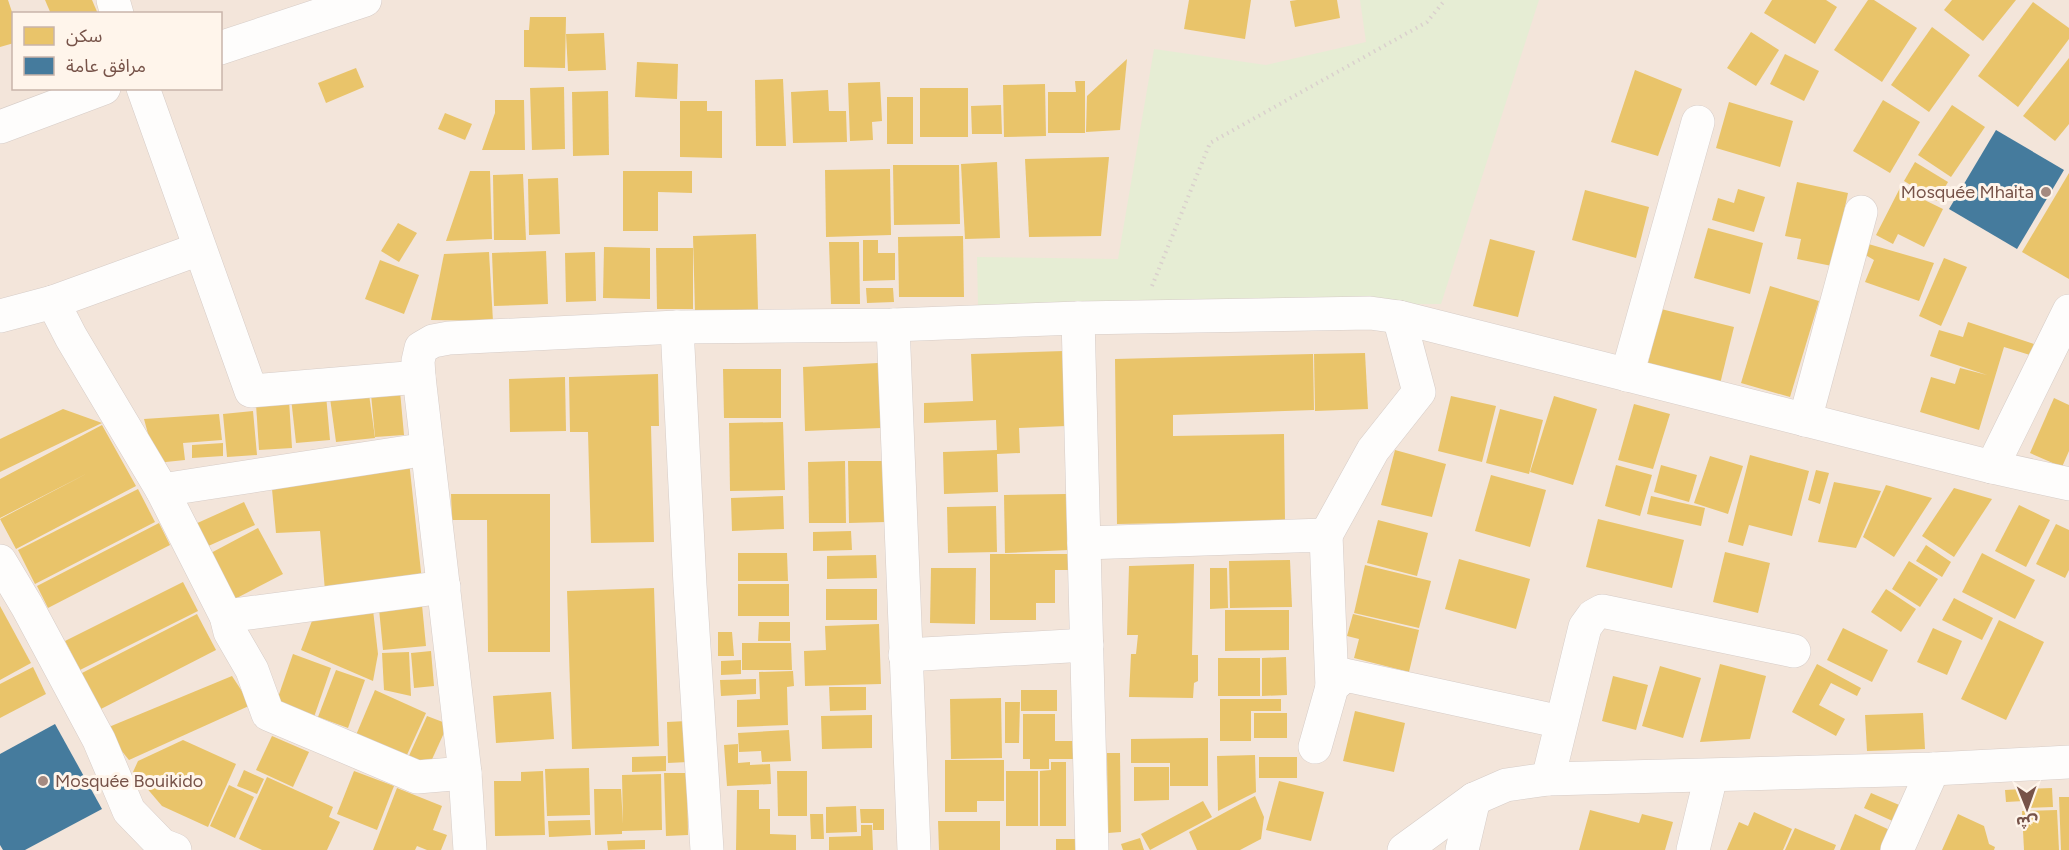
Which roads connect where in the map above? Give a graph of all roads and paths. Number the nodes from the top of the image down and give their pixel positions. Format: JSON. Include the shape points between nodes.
{"nodes":[{"id":1,"x":365,"y":0,"type":"edge"},
{"id":2,"x":1444,"y":0,"type":"edge"},
{"id":3,"x":222,"y":47,"type":"edge"},
{"id":4,"x":99,"y":90,"type":"edge"},
{"id":5,"x":144,"y":90,"type":"edge"},
{"id":6,"x":1698,"y":122,"type":"dead end"},
{"id":7,"x":0,"y":127,"type":"edge"},
{"id":8,"x":1861,"y":212,"type":"dead end"},
{"id":9,"x":199,"y":249,"type":"junction"},
{"id":10,"x":53,"y":302,"type":"junction"},
{"id":11,"x":2069,"y":311,"type":"edge"},
{"id":12,"x":0,"y":316,"type":"edge"},
{"id":13,"x":1139,"y":317,"type":"junction"},
{"id":14,"x":1399,"y":317,"type":"junction"},
{"id":15,"x":1078,"y":318,"type":"junction"},
{"id":16,"x":893,"y":325,"type":"junction"},
{"id":17,"x":677,"y":327,"type":"junction"},
{"id":18,"x":1627,"y":375,"type":"junction"},
{"id":19,"x":419,"y":377,"type":"junction"},
{"id":20,"x":1805,"y":420,"type":"junction"},
{"id":21,"x":427,"y":449,"type":"junction"},
{"id":22,"x":1992,"y":467,"type":"junction"},
{"id":23,"x":2069,"y":484,"type":"edge"},
{"id":24,"x":162,"y":490,"type":"junction"},
{"id":25,"x":1326,"y":536,"type":"junction"},
{"id":26,"x":1084,"y":543,"type":"junction"},
{"id":27,"x":3,"y":574,"type":"edge"},
{"id":28,"x":444,"y":587,"type":"junction"},
{"id":29,"x":226,"y":616,"type":"junction"},
{"id":30,"x":1087,"y":645,"type":"junction"},
{"id":31,"x":1794,"y":651,"type":"dead end"},
{"id":32,"x":905,"y":655,"type":"junction"},
{"id":33,"x":1332,"y":687,"type":"junction"},
{"id":34,"x":1561,"y":722,"type":"junction"},
{"id":35,"x":1315,"y":747,"type":"dead end"},
{"id":36,"x":2069,"y":762,"type":"edge"},
{"id":37,"x":1933,"y":769,"type":"junction"},
{"id":38,"x":465,"y":773,"type":"junction"},
{"id":39,"x":1711,"y":776,"type":"junction"},
{"id":40,"x":1548,"y":779,"type":"junction"},
{"id":41,"x":1474,"y":799,"type":"junction"},
{"id":42,"x":175,"y":850,"type":"edge"},
{"id":43,"x":470,"y":850,"type":"edge"},
{"id":44,"x":707,"y":850,"type":"edge"},
{"id":45,"x":914,"y":850,"type":"edge"},
{"id":46,"x":1092,"y":850,"type":"edge"},
{"id":47,"x":1404,"y":850,"type":"edge"},
{"id":48,"x":1462,"y":850,"type":"edge"},
{"id":49,"x":1693,"y":850,"type":"edge"},
{"id":50,"x":1897,"y":850,"type":"edge"}],
"edges":[{"from":1,"to":3,"type":"street"},
{"from":2,"to":13,"type":"path","via":[[1427,22],[1210,143]]},
{"from":4,"to":7,"type":"street"},
{"from":5,"to":9,"type":"street"},
{"from":6,"to":18,"type":"street"},
{"from":8,"to":20,"type":"street"},
{"from":9,"to":10,"type":"street"},
{"from":9,"to":19,"type":"street","via":[[251,391]]},
{"from":10,"to":12,"type":"street"},
{"from":10,"to":24,"type":"street"},
{"from":11,"to":22,"type":"street"},
{"from":13,"to":14,"type":"street","via":[[1338,313]]},
{"from":13,"to":15,"type":"street"},
{"from":14,"to":18,"type":"street"},
{"from":14,"to":25,"type":"street","via":[[1419,392],[1373,450]]},
{"from":15,"to":16,"type":"street"},
{"from":15,"to":26,"type":"street"},
{"from":16,"to":17,"type":"street"},
{"from":16,"to":32,"type":"street"},
{"from":17,"to":19,"type":"street","via":[[441,339],[421,348]]},
{"from":17,"to":44,"type":"street"},
{"from":18,"to":20,"type":"street"},
{"from":19,"to":21,"type":"street"},
{"from":20,"to":22,"type":"street"},
{"from":21,"to":24,"type":"street"},
{"from":21,"to":28,"type":"street"},
{"from":22,"to":23,"type":"street"},
{"from":24,"to":29,"type":"street"},
{"from":25,"to":26,"type":"street"},
{"from":25,"to":33,"type":"street"},
{"from":26,"to":30,"type":"street"},
{"from":27,"to":42,"type":"street","via":[[99,740],[129,811],[162,845]]},
{"from":28,"to":29,"type":"street"},
{"from":28,"to":38,"type":"street"},
{"from":29,"to":38,"type":"street","via":[[268,714],[417,777]]},
{"from":30,"to":32,"type":"street"},
{"from":30,"to":46,"type":"street"},
{"from":31,"to":34,"type":"street","via":[[1602,611],[1585,627]]},
{"from":32,"to":45,"type":"street"},
{"from":33,"to":34,"type":"street","via":[[1345,675],[1359,677]]},
{"from":33,"to":35,"type":"street"},
{"from":34,"to":40,"type":"street"},
{"from":36,"to":37,"type":"street"},
{"from":37,"to":39,"type":"street"},
{"from":37,"to":50,"type":"street"},
{"from":38,"to":43,"type":"street"},
{"from":39,"to":40,"type":"street"},
{"from":39,"to":49,"type":"street"},
{"from":40,"to":41,"type":"street","via":[[1506,785]]},
{"from":41,"to":47,"type":"street"},
{"from":41,"to":48,"type":"street"}]}
